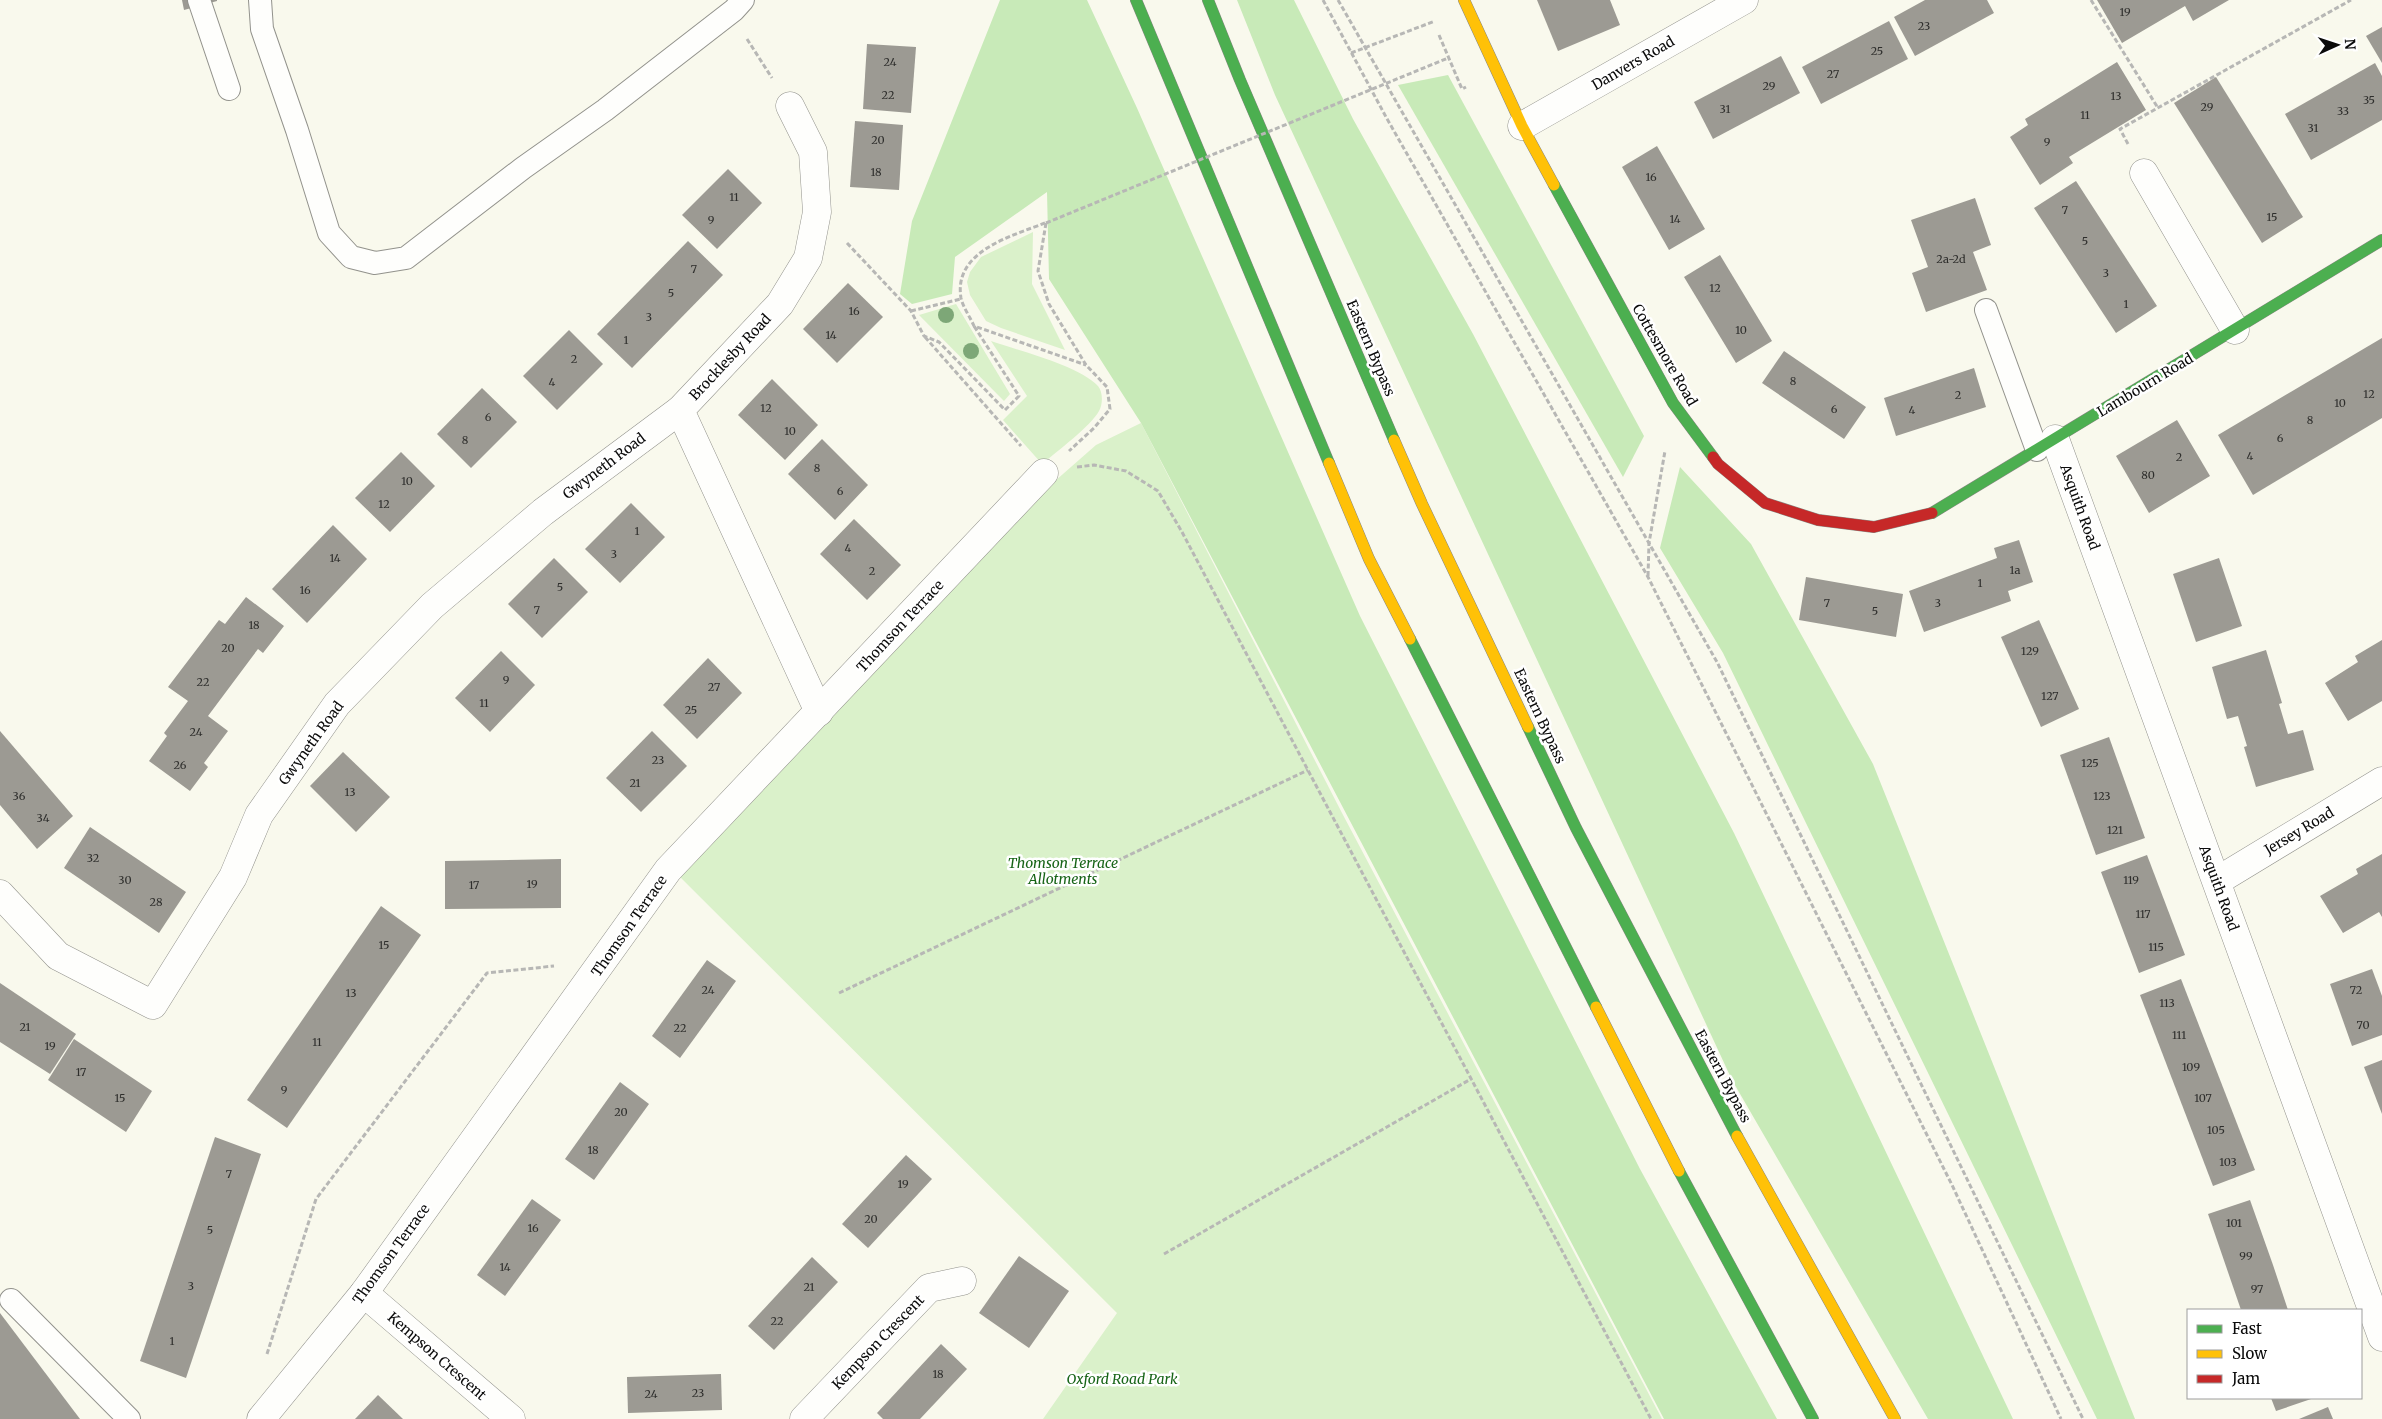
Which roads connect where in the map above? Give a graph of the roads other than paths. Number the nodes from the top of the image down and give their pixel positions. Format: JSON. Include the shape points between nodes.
{"nodes":[{"id":1,"x":199,"y":0,"type":"edge"},
{"id":2,"x":260,"y":0,"type":"edge"},
{"id":3,"x":743,"y":0,"type":"edge"},
{"id":4,"x":1136,"y":0,"type":"edge"},
{"id":5,"x":1208,"y":0,"type":"edge"},
{"id":6,"x":1464,"y":0,"type":"edge"},
{"id":7,"x":1744,"y":0,"type":"edge"},
{"id":8,"x":229,"y":89,"type":"dead end"},
{"id":9,"x":790,"y":106,"type":"road end"},
{"id":10,"x":1522,"y":126,"type":"junction"},
{"id":11,"x":2144,"y":173,"type":"road end"},
{"id":12,"x":2382,"y":240,"type":"edge"},
{"id":13,"x":1986,"y":310,"type":"dead end"},
{"id":14,"x":2235,"y":330,"type":"junction"},
{"id":15,"x":680,"y":410,"type":"junction"},
{"id":16,"x":2046,"y":444,"type":"junction"},
{"id":17,"x":1044,"y":473,"type":"road end"},
{"id":18,"x":819,"y":712,"type":"junction"},
{"id":19,"x":2382,"y":781,"type":"edge"},
{"id":20,"x":2217,"y":880,"type":"junction"},
{"id":21,"x":0,"y":894,"type":"edge"},
{"id":22,"x":962,"y":1281,"type":"dead end"},
{"id":23,"x":364,"y":1293,"type":"junction"},
{"id":24,"x":11,"y":1300,"type":"dead end"},
{"id":25,"x":2382,"y":1337,"type":"edge"},
{"id":26,"x":128,"y":1419,"type":"edge"},
{"id":27,"x":261,"y":1419,"type":"edge"},
{"id":28,"x":511,"y":1419,"type":"edge"},
{"id":29,"x":804,"y":1419,"type":"edge"},
{"id":30,"x":1812,"y":1419,"type":"edge"},
{"id":31,"x":1896,"y":1419,"type":"edge"}],
"edges":[{"from":1,"to":8,"type":"lane"},
{"from":2,"to":3,"type":"lane","via":[[262,29],[329,233],[351,257],[375,263],[406,258],[613,104]]},
{"from":4,"to":30,"type":"main road","via":[[1188,132],[1368,559],[1685,1183]]},
{"from":5,"to":31,"type":"main road","name":"Eastern Bypass","via":[[1422,504],[1576,828],[1755,1170]]},
{"from":6,"to":10,"type":"main road","name":"Cottesmore Road"},
{"from":7,"to":10,"type":"street","name":"Danvers Road"},
{"from":9,"to":15,"type":"street","name":"Brocklesby Road","via":[[813,152],[817,212],[808,258],[780,304]]},
{"from":10,"to":16,"type":"main road","name":"Cottesmore Road","via":[[1673,404],[1718,464],[1765,503],[1818,520],[1874,527],[1929,514]]},
{"from":11,"to":14,"type":"street"},
{"from":12,"to":14,"type":"main road","name":"Lambourn Road"},
{"from":13,"to":16,"type":"lane"},
{"from":14,"to":16,"type":"main road","name":"Lambourn Road"},
{"from":15,"to":18,"type":"street","name":"Brocklesby Road"},
{"from":15,"to":21,"type":"street","name":"Gwyneth Road","via":[[543,512],[432,606],[337,704],[259,815],[233,878],[153,1005],[58,956]]},
{"from":16,"to":20,"type":"street","name":"Asquith Road"},
{"from":17,"to":18,"type":"street","name":"Thomson Terrace"},
{"from":18,"to":23,"type":"street","name":"Thomson Terrace","via":[[668,870]]},
{"from":19,"to":20,"type":"street","name":"Jersey Road"},
{"from":20,"to":25,"type":"street","name":"Asquith Road"},
{"from":22,"to":29,"type":"street","name":"Kempson Crescent","via":[[929,1288]]},
{"from":23,"to":27,"type":"street","name":"Thomson Terrace"},
{"from":23,"to":28,"type":"street","name":"Kempson Crescent"},
{"from":24,"to":26,"type":"lane"}]}
